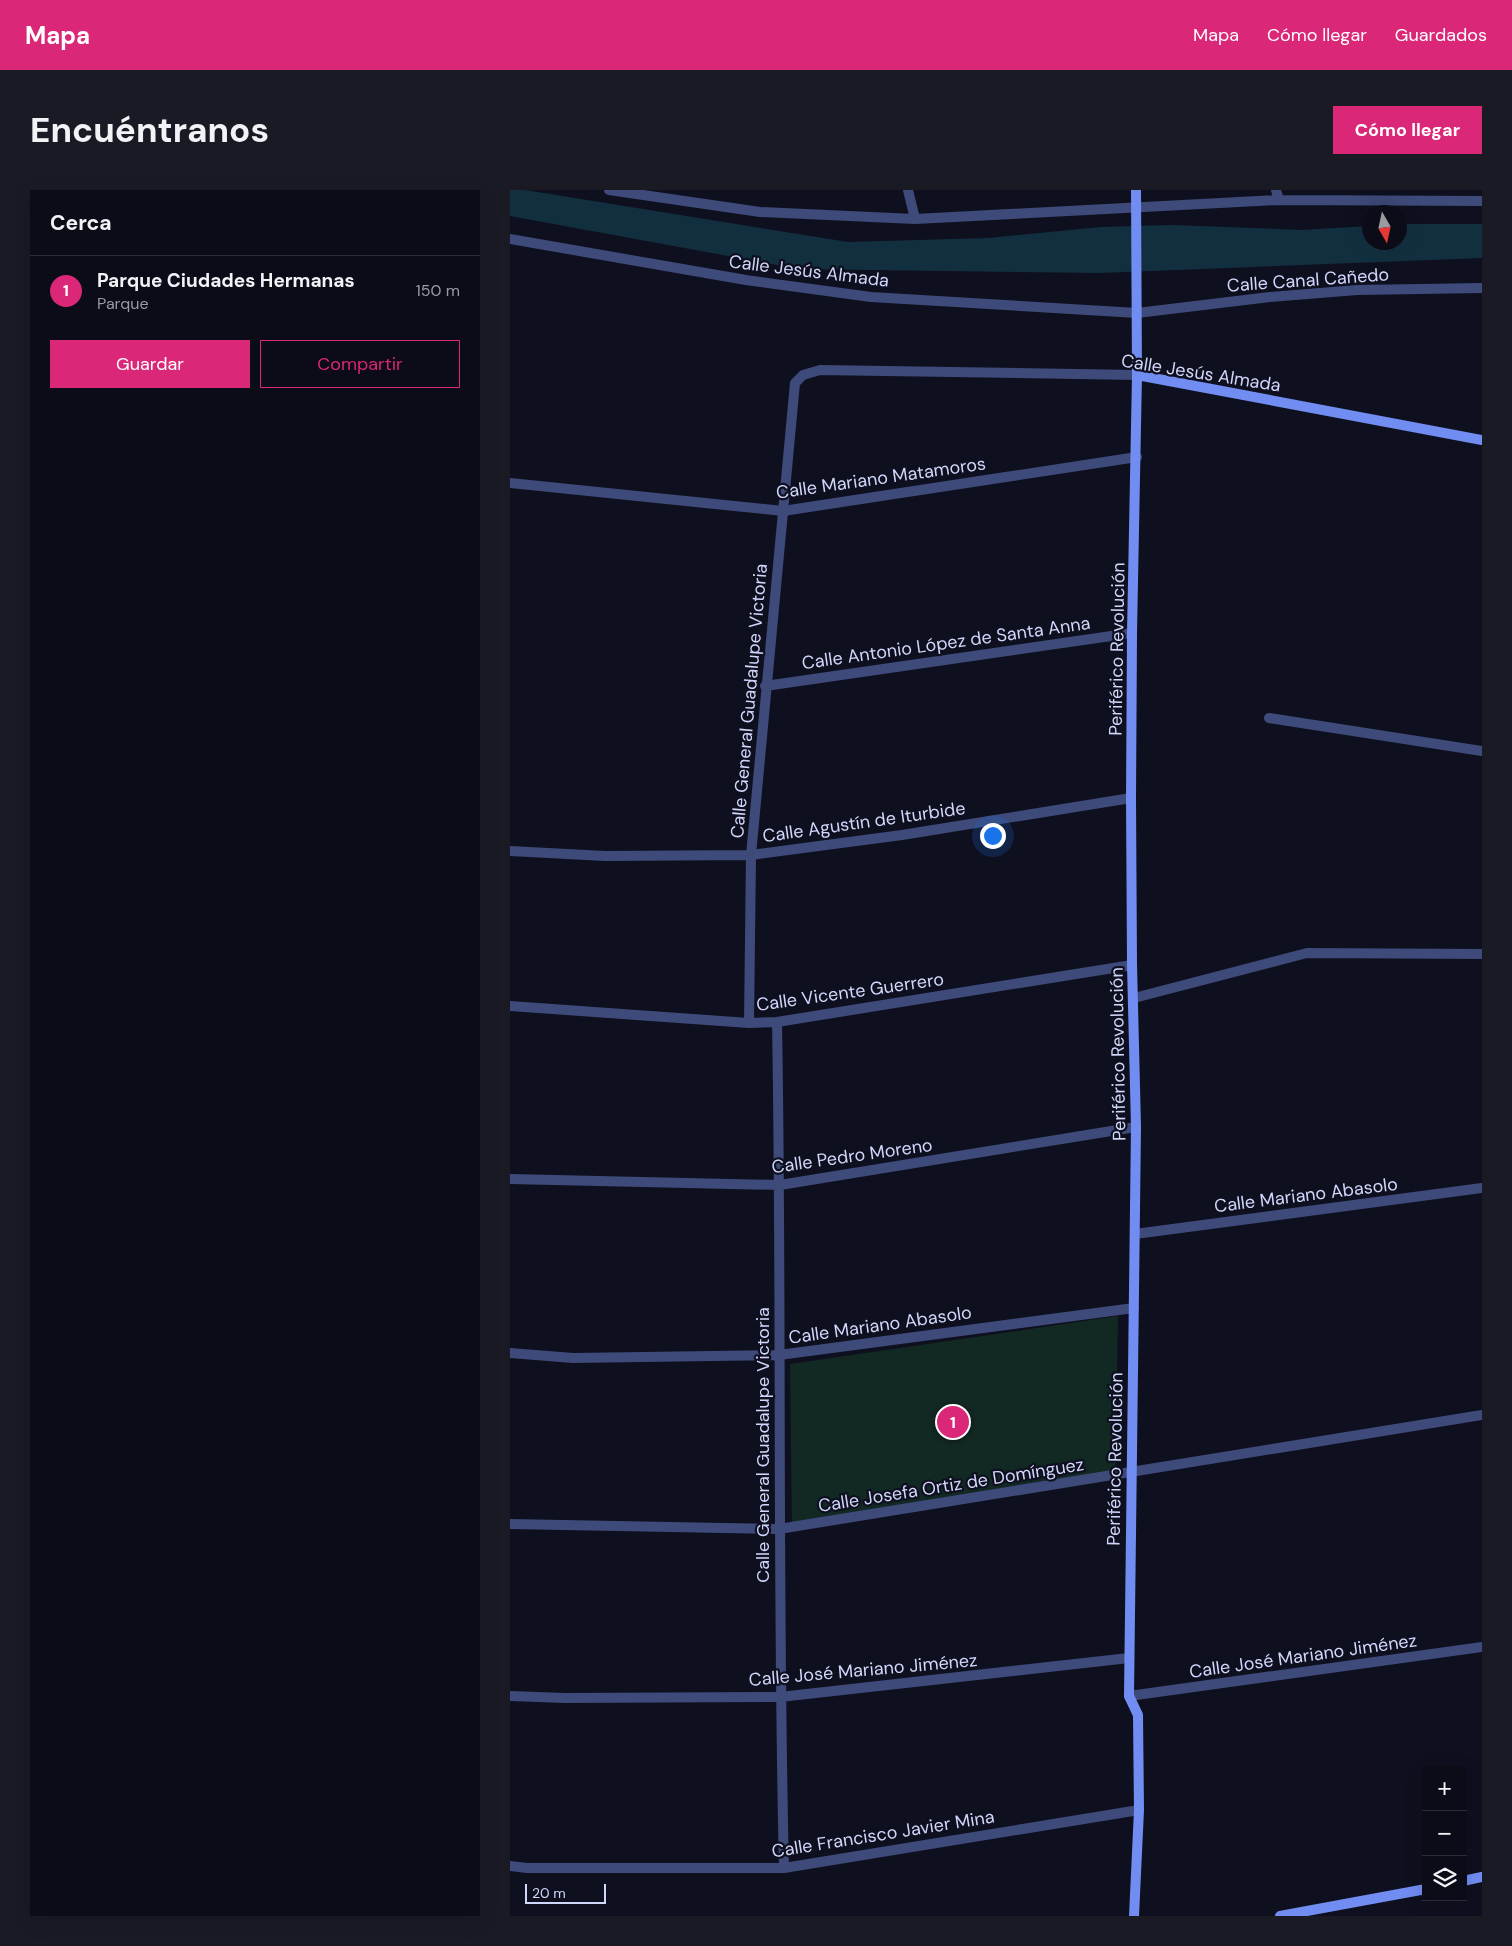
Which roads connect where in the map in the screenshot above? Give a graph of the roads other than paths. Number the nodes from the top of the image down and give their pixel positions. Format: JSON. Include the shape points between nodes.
{"nodes":[{"id":1,"x":609,"y":190,"type":"edge"},
{"id":2,"x":908,"y":190,"type":"edge"},
{"id":3,"x":1136,"y":190,"type":"edge"},
{"id":4,"x":1277,"y":195,"type":"edge"},
{"id":5,"x":1482,"y":201,"type":"edge"},
{"id":6,"x":1136,"y":206,"type":"junction"},
{"id":7,"x":915,"y":219,"type":"junction"},
{"id":8,"x":510,"y":239,"type":"edge"},
{"id":9,"x":1482,"y":288,"type":"edge"},
{"id":10,"x":1138,"y":313,"type":"junction"},
{"id":11,"x":1138,"y":375,"type":"junction"},
{"id":12,"x":795,"y":383,"type":"joint"},
{"id":13,"x":1482,"y":440,"type":"edge"},
{"id":14,"x":1137,"y":458,"type":"junction"},
{"id":15,"x":510,"y":483,"type":"edge"},
{"id":16,"x":783,"y":511,"type":"junction"},
{"id":17,"x":1132,"y":633,"type":"junction"},
{"id":18,"x":765,"y":686,"type":"junction"},
{"id":19,"x":1269,"y":718,"type":"dead end"},
{"id":20,"x":1482,"y":751,"type":"edge"},
{"id":21,"x":1131,"y":798,"type":"junction"},
{"id":22,"x":510,"y":851,"type":"edge"},
{"id":23,"x":751,"y":855,"type":"junction"},
{"id":24,"x":1482,"y":954,"type":"edge"},
{"id":25,"x":1132,"y":965,"type":"junction"},
{"id":26,"x":1134,"y":998,"type":"junction"},
{"id":27,"x":510,"y":1006,"type":"edge"},
{"id":28,"x":749,"y":1022,"type":"junction"},
{"id":29,"x":778,"y":1022,"type":"junction"},
{"id":30,"x":1136,"y":1127,"type":"junction"},
{"id":31,"x":510,"y":1180,"type":"edge"},
{"id":32,"x":780,"y":1185,"type":"junction"},
{"id":33,"x":1482,"y":1188,"type":"edge"},
{"id":34,"x":1135,"y":1234,"type":"junction"},
{"id":35,"x":1134,"y":1308,"type":"junction"},
{"id":36,"x":510,"y":1353,"type":"edge"},
{"id":37,"x":779,"y":1355,"type":"junction"},
{"id":38,"x":1482,"y":1415,"type":"edge"},
{"id":39,"x":1130,"y":1473,"type":"junction"},
{"id":40,"x":510,"y":1524,"type":"edge"},
{"id":41,"x":779,"y":1529,"type":"junction"},
{"id":42,"x":1482,"y":1647,"type":"edge"},
{"id":43,"x":1129,"y":1658,"type":"junction"},
{"id":44,"x":510,"y":1696,"type":"edge"},
{"id":45,"x":1129,"y":1696,"type":"junction"},
{"id":46,"x":780,"y":1697,"type":"junction"},
{"id":47,"x":1139,"y":1810,"type":"junction"},
{"id":48,"x":510,"y":1866,"type":"edge"},
{"id":49,"x":784,"y":1868,"type":"junction"},
{"id":50,"x":1482,"y":1878,"type":"edge"},
{"id":51,"x":1467,"y":1880,"type":"edge"},
{"id":52,"x":1422,"y":1890,"type":"edge"},
{"id":53,"x":1134,"y":1916,"type":"edge"},
{"id":54,"x":1280,"y":1916,"type":"edge"}],
"edges":[{"from":1,"to":7,"type":"street","via":[[760,212]]},
{"from":2,"to":7,"type":"street"},
{"from":3,"to":6,"type":"street","name":"Periférico Revolución"},
{"from":4,"to":5,"type":"street"},
{"from":4,"to":6,"type":"street"},
{"from":6,"to":7,"type":"street"},
{"from":6,"to":10,"type":"street","name":"Periférico Revolución"},
{"from":8,"to":10,"type":"street","name":"Calle Jesús Almada","via":[[728,278],[871,297]]},
{"from":9,"to":10,"type":"street","name":"Calle Canal Cañedo","via":[[1357,290]]},
{"from":10,"to":11,"type":"street","name":"Periférico Revolución"},
{"from":11,"to":12,"type":"street","name":"Calle Jesús Almada","via":[[820,370],[803,375]]},
{"from":11,"to":13,"type":"street","name":"Calle Jesús Almada"},
{"from":11,"to":14,"type":"street","name":"Periférico Revolución"},
{"from":12,"to":16,"type":"street","name":"Calle General Guadalupe Victoria"},
{"from":14,"to":16,"type":"street","name":"Calle Mariano Matamoros"},
{"from":14,"to":17,"type":"street","name":"Periférico Revolución"},
{"from":15,"to":16,"type":"street","name":"Calle Mariano Matamoros"},
{"from":16,"to":18,"type":"street","name":"Calle General Guadalupe Victoria"},
{"from":17,"to":18,"type":"street","name":"Calle Antonio López de Santa Anna"},
{"from":17,"to":21,"type":"street","name":"Periférico Revolución"},
{"from":18,"to":23,"type":"street","name":"Calle General Guadalupe Victoria"},
{"from":19,"to":20,"type":"street"},
{"from":21,"to":23,"type":"street","name":"Calle Agustín de Iturbide","via":[[902,835]]},
{"from":21,"to":25,"type":"street","name":"Periférico Revolución"},
{"from":22,"to":23,"type":"street","name":"Calle Agustín de Iturbide","via":[[605,856]]},
{"from":23,"to":28,"type":"street","name":"Calle General Guadalupe Victoria"},
{"from":24,"to":26,"type":"street","via":[[1307,953]]},
{"from":25,"to":26,"type":"street","name":"Periférico Revolución"},
{"from":25,"to":29,"type":"street","name":"Calle Vicente Guerrero"},
{"from":26,"to":30,"type":"street","name":"Periférico Revolución"},
{"from":27,"to":28,"type":"street","name":"Calle Vicente Guerrero"},
{"from":28,"to":29,"type":"street","name":"Calle Vicente Guerrero"},
{"from":29,"to":32,"type":"street","name":"Calle General Guadalupe Victoria"},
{"from":30,"to":32,"type":"street","name":"Calle Pedro Moreno"},
{"from":30,"to":34,"type":"street","name":"Periférico Revolución"},
{"from":31,"to":32,"type":"street","name":"Calle Pedro Moreno"},
{"from":32,"to":37,"type":"street","name":"Calle General Guadalupe Victoria"},
{"from":33,"to":34,"type":"street","name":"Calle Mariano Abasolo"},
{"from":34,"to":35,"type":"street","name":"Periférico Revolución"},
{"from":35,"to":37,"type":"street","name":"Calle Mariano Abasolo"},
{"from":35,"to":39,"type":"street","name":"Periférico Revolución"},
{"from":36,"to":37,"type":"street","name":"Calle Mariano Abasolo","via":[[573,1358]]},
{"from":37,"to":41,"type":"street","name":"Calle General Guadalupe Victoria"},
{"from":38,"to":39,"type":"street","name":"Calle Josefa Ortiz de Domínguez"},
{"from":39,"to":41,"type":"street","name":"Calle Josefa Ortiz de Domínguez"},
{"from":39,"to":43,"type":"street","name":"Periférico Revolución"},
{"from":40,"to":41,"type":"street","name":"Calle Josefa Ortiz de Domínguez"},
{"from":41,"to":46,"type":"street","name":"Calle General Guadalupe Victoria"},
{"from":42,"to":45,"type":"street","name":"Calle José Mariano Jiménez"},
{"from":43,"to":45,"type":"street","name":"Periférico Revolución"},
{"from":43,"to":46,"type":"street","name":"Calle José Mariano Jiménez"},
{"from":44,"to":46,"type":"street","name":"Calle José Mariano Jiménez"},
{"from":45,"to":47,"type":"street","name":"Periférico Revolución","via":[[1138,1715]]},
{"from":46,"to":49,"type":"street","name":"Calle General Guadalupe Victoria"},
{"from":47,"to":49,"type":"street","name":"Calle Francisco Javier Mina"},
{"from":47,"to":53,"type":"street","name":"Periférico Revolución"},
{"from":48,"to":49,"type":"street","name":"Calle Francisco Javier Mina"},
{"from":50,"to":51,"type":"street"},
{"from":52,"to":54,"type":"street"}]}
